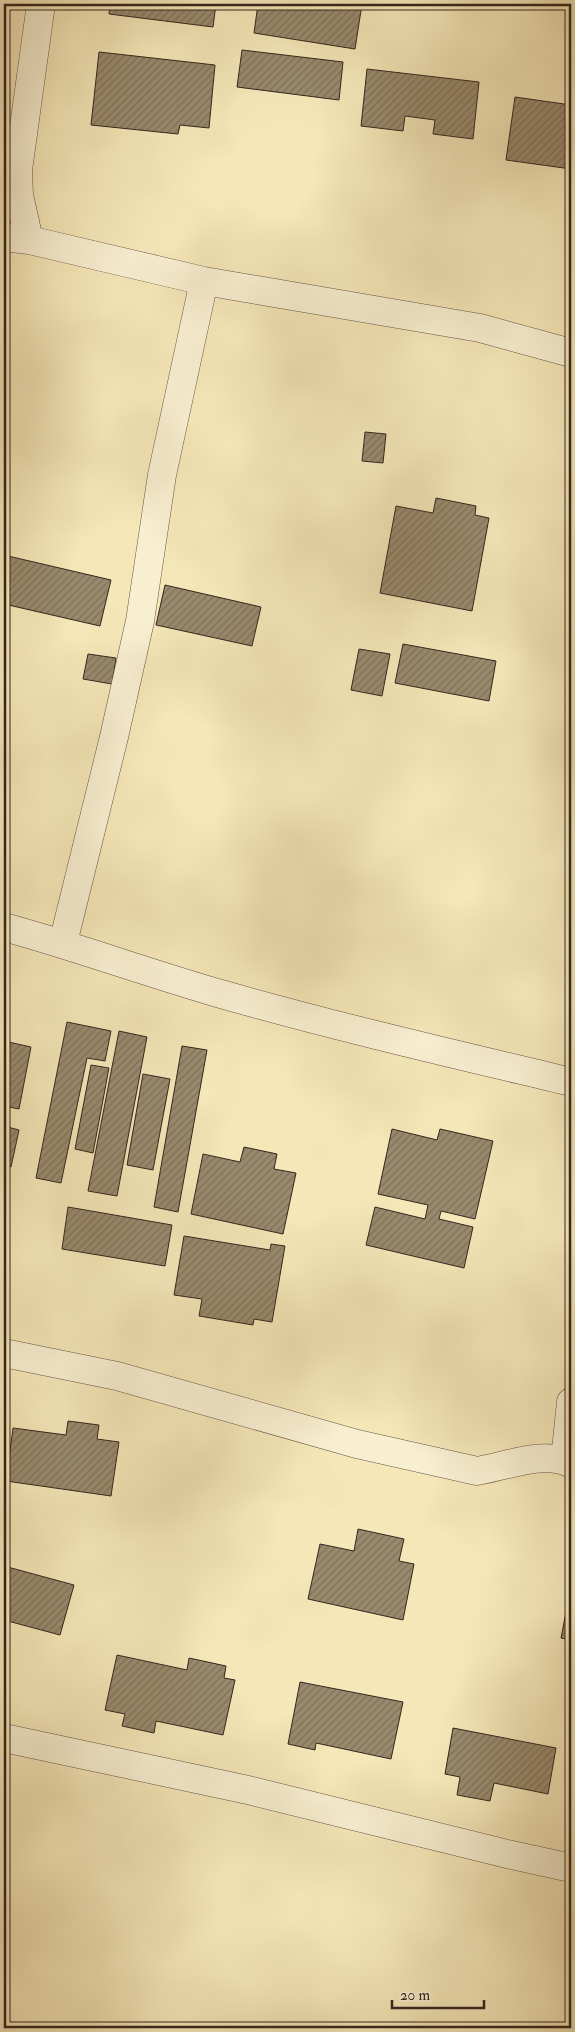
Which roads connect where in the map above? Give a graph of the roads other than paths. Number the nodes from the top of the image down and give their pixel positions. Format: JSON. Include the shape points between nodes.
{"nodes":[{"id":1,"x":41,"y":4,"type":"edge"},
{"id":2,"x":16,"y":239,"type":"edge"},
{"id":3,"x":204,"y":281,"type":"junction"},
{"id":4,"x":571,"y":353,"type":"edge"},
{"id":5,"x":4,"y":927,"type":"edge"},
{"id":6,"x":63,"y":943,"type":"junction"},
{"id":7,"x":571,"y":1082,"type":"edge"},
{"id":8,"x":4,"y":1353,"type":"edge"},
{"id":9,"x":571,"y":1402,"type":"edge"},
{"id":10,"x":568,"y":1462,"type":"edge"},
{"id":11,"x":4,"y":1738,"type":"edge"},
{"id":12,"x":571,"y":1868,"type":"edge"}],
"edges":[{"from":1,"to":2,"type":"street","via":[[18,170]]},
{"from":2,"to":3,"type":"street"},
{"from":3,"to":4,"type":"street","via":[[480,328]]},
{"from":3,"to":6,"type":"street","via":[[162,475],[140,621]]},
{"from":5,"to":6,"type":"street"},
{"from":6,"to":7,"type":"street","via":[[220,994]]},
{"from":8,"to":10,"type":"street","via":[[117,1376],[357,1444],[477,1471],[515,1461]]},
{"from":9,"to":10,"type":"street"},
{"from":11,"to":12,"type":"street","via":[[248,1790]]}]}
